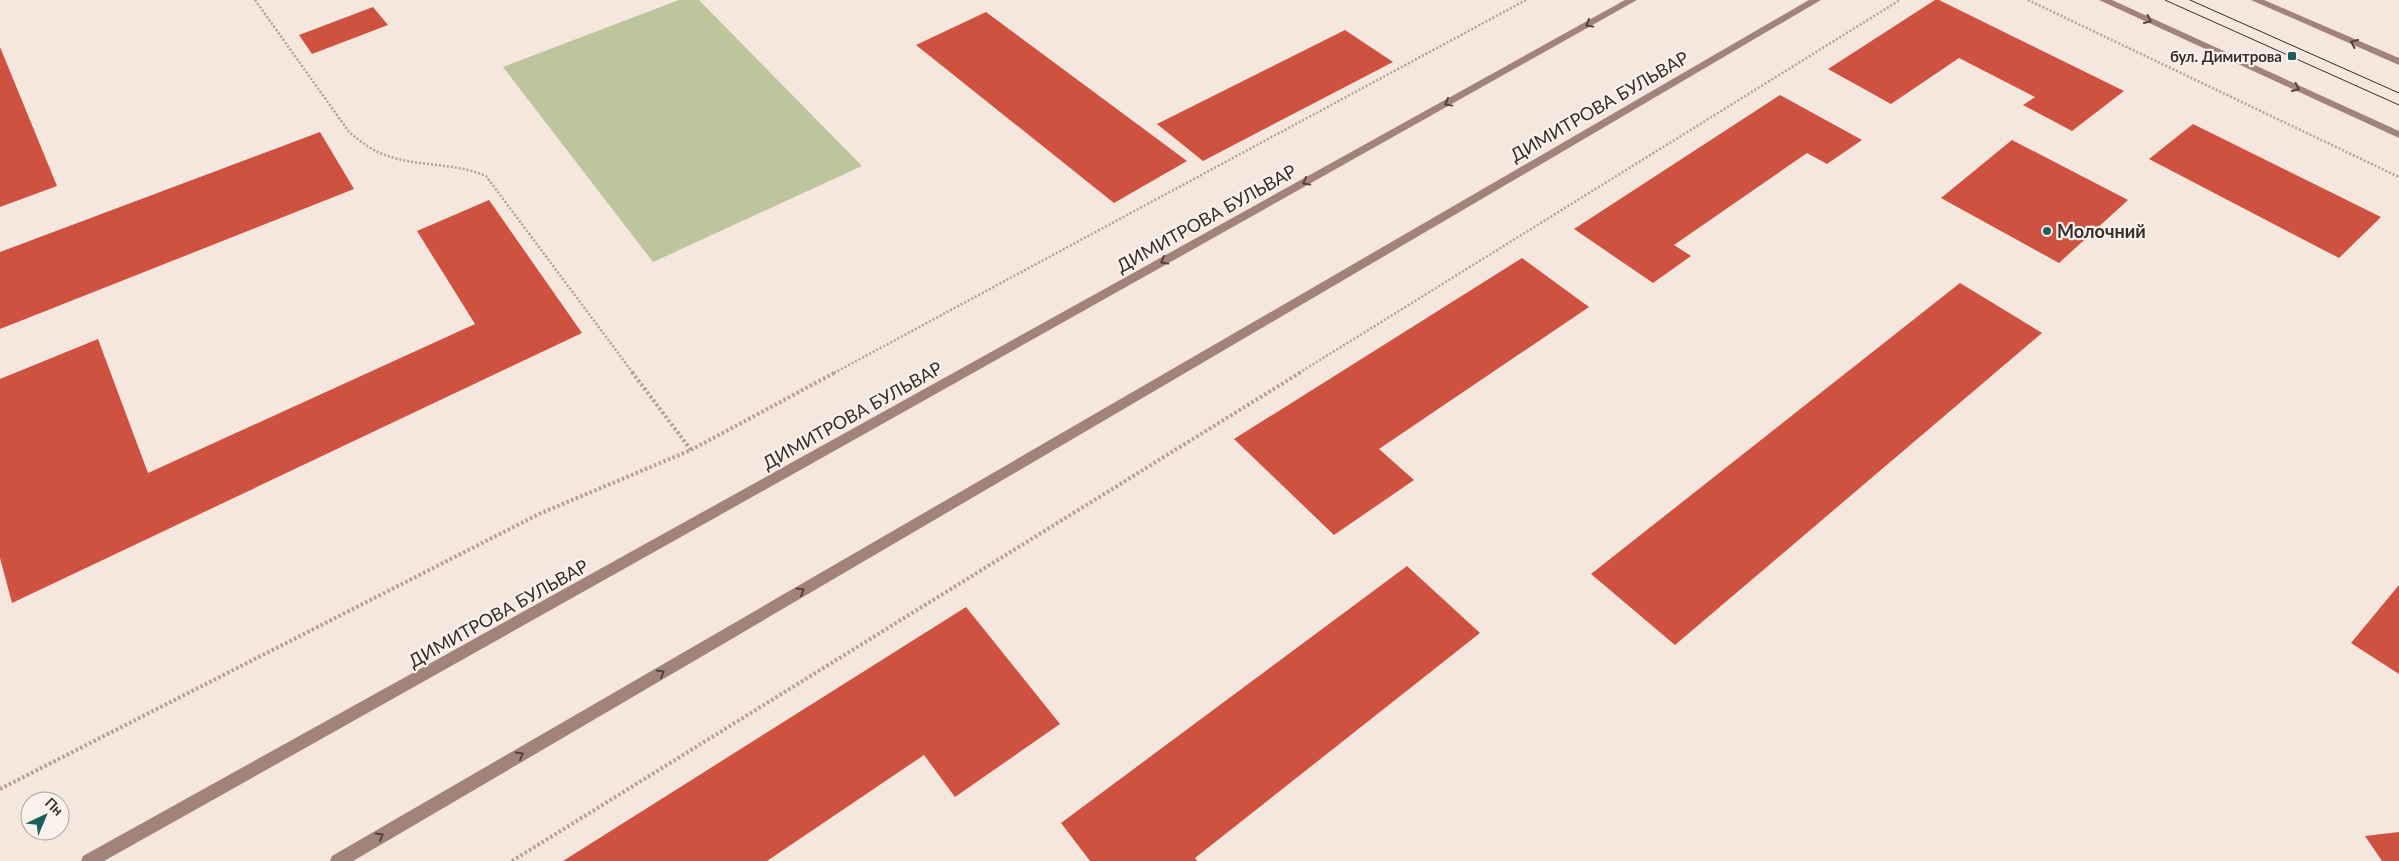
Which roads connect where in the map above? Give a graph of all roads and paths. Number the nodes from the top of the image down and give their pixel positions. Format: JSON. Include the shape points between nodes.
{"nodes":[{"id":1,"x":255,"y":0,"type":"edge"},
{"id":2,"x":1526,"y":0,"type":"edge"},
{"id":3,"x":1632,"y":0,"type":"edge"},
{"id":4,"x":1816,"y":0,"type":"edge"},
{"id":5,"x":1900,"y":0,"type":"edge"},
{"id":6,"x":2028,"y":0,"type":"edge"},
{"id":7,"x":2104,"y":0,"type":"edge"},
{"id":8,"x":2256,"y":0,"type":"edge"},
{"id":9,"x":2399,"y":62,"type":"edge"},
{"id":10,"x":2399,"y":135,"type":"edge"},
{"id":11,"x":2399,"y":177,"type":"edge"},
{"id":12,"x":691,"y":450,"type":"junction"},
{"id":13,"x":0,"y":789,"type":"edge"},
{"id":14,"x":89,"y":861,"type":"edge"},
{"id":15,"x":338,"y":861,"type":"edge"},
{"id":16,"x":512,"y":861,"type":"edge"}],
"edges":[{"from":1,"to":12,"type":"path","via":[[349,132],[366,146],[391,157],[471,168],[486,176]]},
{"from":2,"to":12,"type":"path"},
{"from":3,"to":14,"type":"street","name":"ДИМИТРОВА БУЛЬВАР","one_way":true},
{"from":15,"to":4,"type":"street","name":"ДИМИТРОВА БУЛЬВАР","one_way":true},
{"from":5,"to":16,"type":"path"},
{"from":6,"to":11,"type":"path"},
{"from":7,"to":10,"type":"street","one_way":true},
{"from":9,"to":8,"type":"street","one_way":true},
{"from":12,"to":13,"type":"path","via":[[539,514]]}]}
